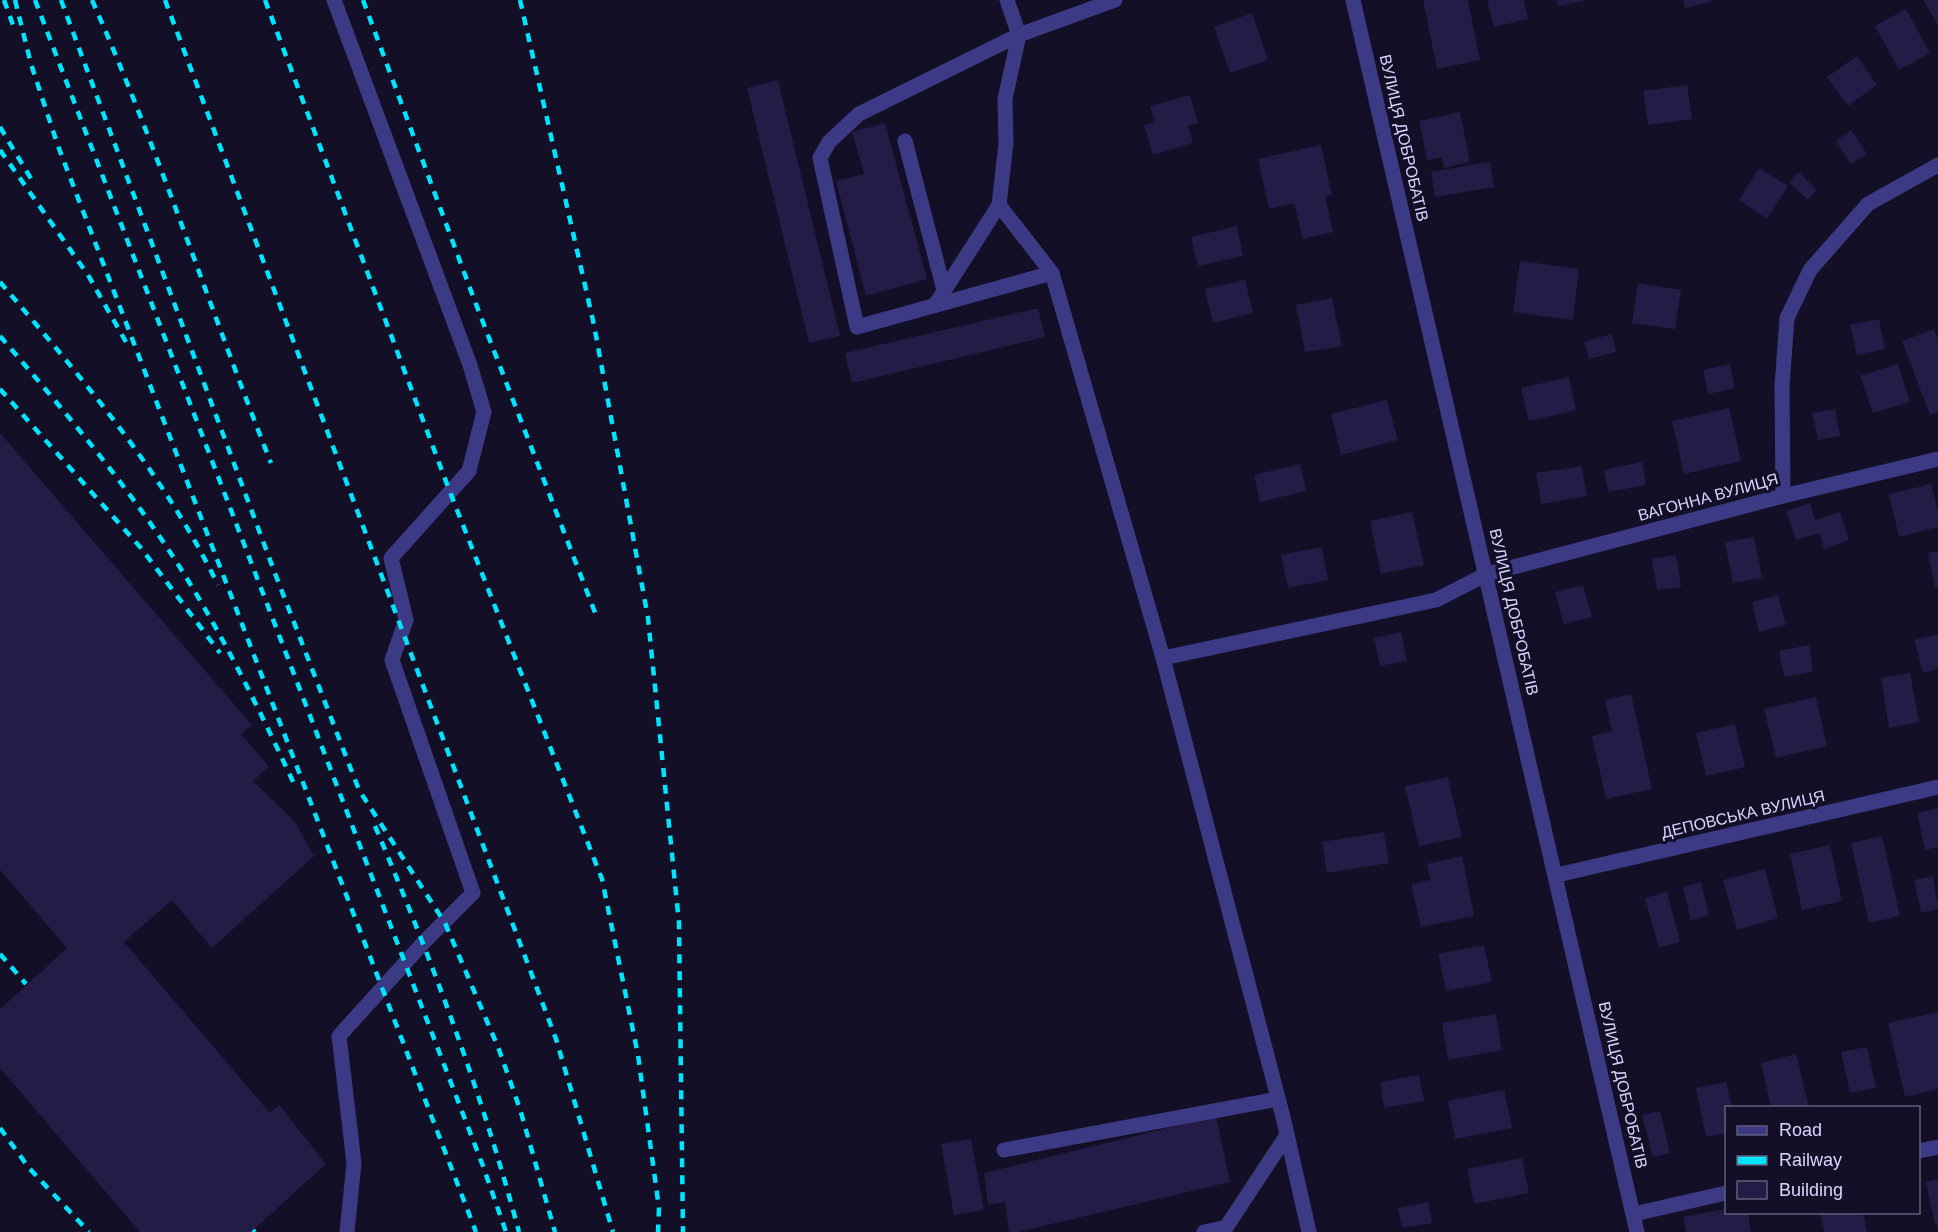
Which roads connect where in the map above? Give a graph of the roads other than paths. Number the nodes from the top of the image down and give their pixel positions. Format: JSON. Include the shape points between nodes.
{"nodes":[{"id":1,"x":334,"y":0,"type":"edge"},
{"id":2,"x":1007,"y":0,"type":"edge"},
{"id":3,"x":1114,"y":0,"type":"edge"},
{"id":4,"x":1353,"y":0,"type":"edge"},
{"id":5,"x":1019,"y":35,"type":"junction"},
{"id":6,"x":904,"y":141,"type":"dead end"},
{"id":7,"x":1938,"y":165,"type":"edge"},
{"id":8,"x":999,"y":205,"type":"junction"},
{"id":9,"x":1052,"y":273,"type":"junction"},
{"id":10,"x":944,"y":290,"type":"junction"},
{"id":11,"x":935,"y":305,"type":"junction"},
{"id":12,"x":1938,"y":459,"type":"edge"},
{"id":13,"x":1783,"y":496,"type":"junction"},
{"id":14,"x":1487,"y":574,"type":"junction"},
{"id":15,"x":1163,"y":658,"type":"junction"},
{"id":16,"x":1938,"y":788,"type":"edge"},
{"id":17,"x":1557,"y":875,"type":"junction"},
{"id":18,"x":1278,"y":1099,"type":"junction"},
{"id":19,"x":1287,"y":1135,"type":"junction"},
{"id":20,"x":1938,"y":1147,"type":"edge"},
{"id":21,"x":1004,"y":1150,"type":"dead end"},
{"id":22,"x":1920,"y":1151,"type":"edge"},
{"id":23,"x":1725,"y":1193,"type":"edge"},
{"id":24,"x":1634,"y":1214,"type":"junction"},
{"id":25,"x":1222,"y":1231,"type":"edge"},
{"id":26,"x":347,"y":1232,"type":"edge"},
{"id":27,"x":1204,"y":1232,"type":"edge"},
{"id":28,"x":1309,"y":1232,"type":"edge"},
{"id":29,"x":1637,"y":1232,"type":"edge"}],
"edges":[{"from":1,"to":26,"type":"street","via":[[484,412],[469,471],[391,558],[406,620],[392,660],[473,893],[339,1036],[354,1163]]},
{"from":2,"to":5,"type":"street"},
{"from":3,"to":5,"type":"street"},
{"from":4,"to":14,"type":"street","name":"ВУЛИЦЯ ДОБРОБАТІВ"},
{"from":5,"to":8,"type":"street","via":[[1005,99],[1006,143]]},
{"from":5,"to":11,"type":"street","via":[[858,114],[829,142],[820,158],[857,327]]},
{"from":6,"to":10,"type":"street"},
{"from":7,"to":13,"type":"street","via":[[1869,204],[1810,270],[1787,318],[1782,386]]},
{"from":8,"to":9,"type":"street"},
{"from":8,"to":10,"type":"street"},
{"from":9,"to":11,"type":"street"},
{"from":9,"to":15,"type":"street"},
{"from":10,"to":11,"type":"street"},
{"from":12,"to":13,"type":"street","name":"ВАГОННА ВУЛИЦЯ"},
{"from":13,"to":14,"type":"street","name":"ВАГОННА ВУЛИЦЯ"},
{"from":14,"to":15,"type":"street","name":"ВАГОННА ВУЛИЦЯ","via":[[1436,600]]},
{"from":14,"to":17,"type":"street","name":"ВУЛИЦЯ ДОБРОБАТІВ"},
{"from":15,"to":18,"type":"street"},
{"from":16,"to":17,"type":"street","name":"ДЕПОВСЬКА ВУЛИЦЯ"},
{"from":17,"to":24,"type":"street","name":"ВУЛИЦЯ ДОБРОБАТІВ"},
{"from":18,"to":19,"type":"street"},
{"from":18,"to":21,"type":"street"},
{"from":19,"to":25,"type":"street"},
{"from":19,"to":28,"type":"street"},
{"from":20,"to":22,"type":"street"},
{"from":23,"to":24,"type":"street"},
{"from":24,"to":29,"type":"street","name":"ВУЛИЦЯ ДОБРОБАТІВ"},
{"from":25,"to":27,"type":"street"}]}
